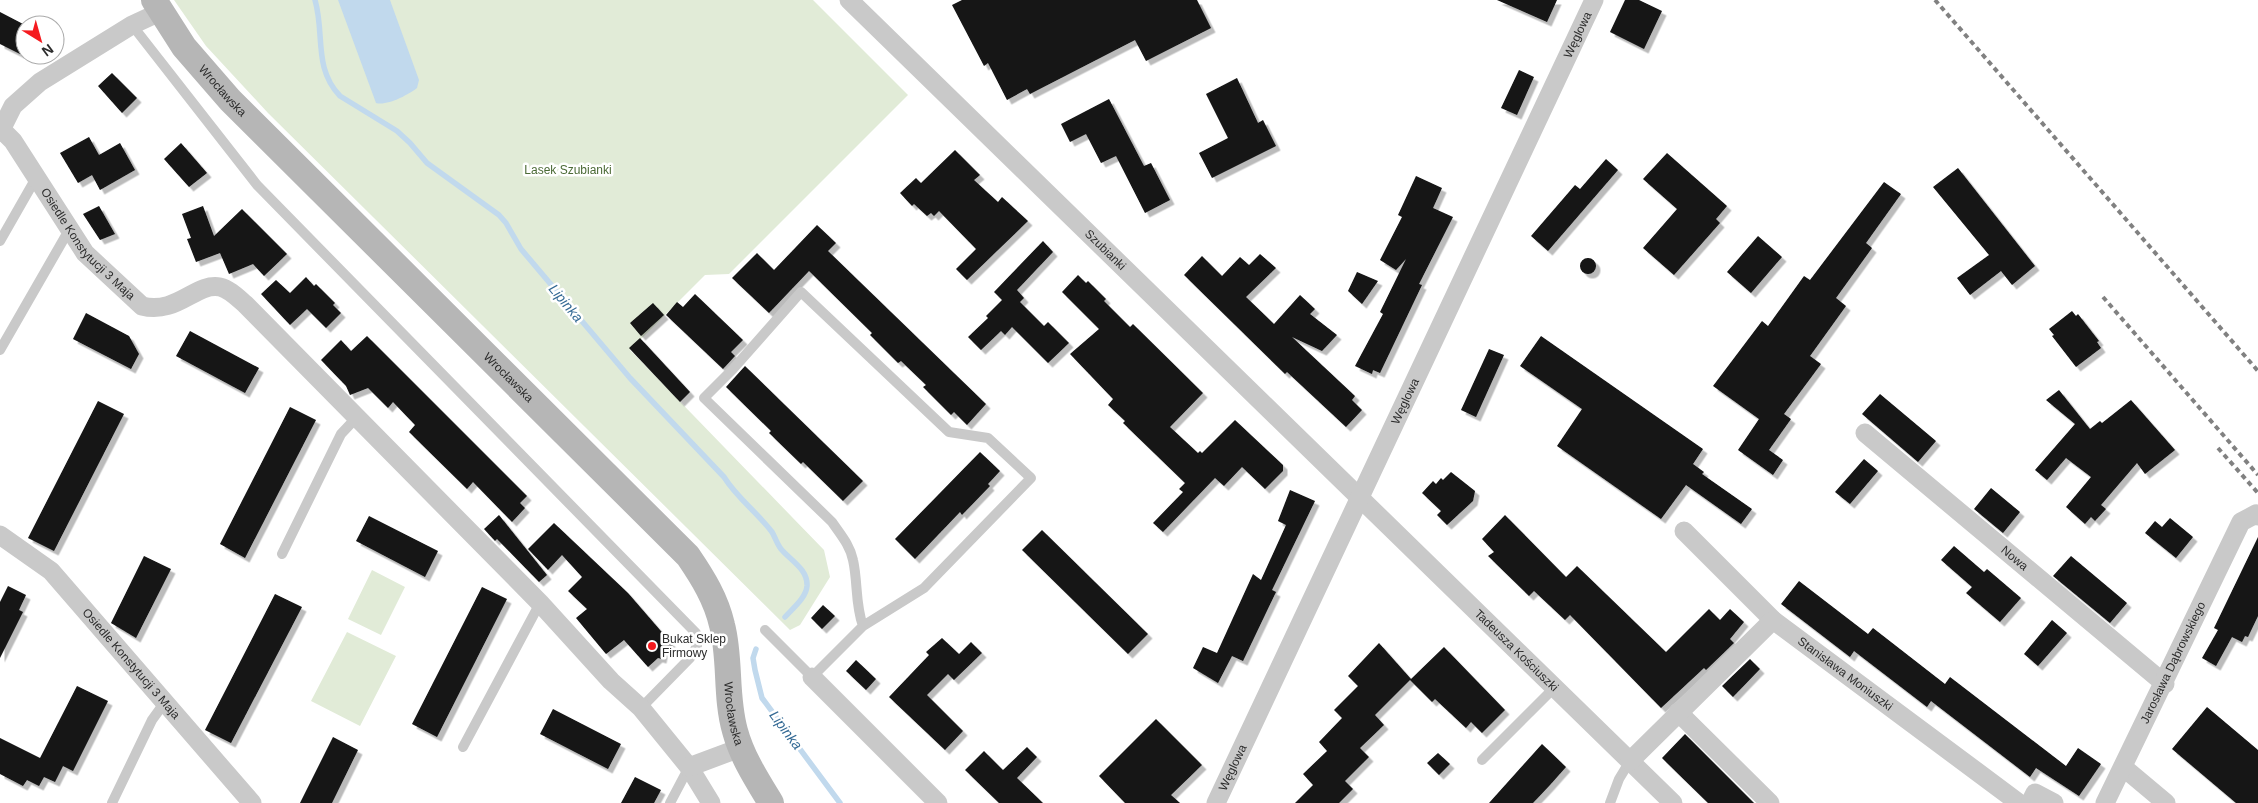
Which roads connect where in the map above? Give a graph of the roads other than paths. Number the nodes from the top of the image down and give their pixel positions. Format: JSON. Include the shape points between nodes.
{"nodes":[{"id":1,"x":849,"y":0,"type":"edge"},
{"id":2,"x":1594,"y":0,"type":"edge"},
{"id":3,"x":157,"y":6,"type":"edge"},
{"id":4,"x":132,"y":25,"type":"junction"},
{"id":5,"x":6,"y":103,"type":"edge"},
{"id":6,"x":1,"y":131,"type":"edge"},
{"id":7,"x":36,"y":178,"type":"junction"},
{"id":8,"x":69,"y":230,"type":"junction"},
{"id":9,"x":0,"y":241,"type":"edge"},
{"id":10,"x":0,"y":350,"type":"edge"},
{"id":11,"x":357,"y":417,"type":"junction"},
{"id":12,"x":1864,"y":434,"type":"dead end"},
{"id":13,"x":1360,"y":499,"type":"junction"},
{"id":14,"x":2250,"y":519,"type":"edge"},
{"id":15,"x":1684,"y":531,"type":"dead end"},
{"id":16,"x":0,"y":535,"type":"edge"},
{"id":17,"x":282,"y":554,"type":"dead end"},
{"id":18,"x":540,"y":603,"type":"junction"},
{"id":19,"x":1773,"y":620,"type":"junction"},
{"id":20,"x":862,"y":626,"type":"junction"},
{"id":21,"x":765,"y":630,"type":"dead end"},
{"id":22,"x":812,"y":677,"type":"junction"},
{"id":23,"x":2165,"y":684,"type":"junction"},
{"id":24,"x":1554,"y":688,"type":"junction"},
{"id":25,"x":165,"y":702,"type":"junction"},
{"id":26,"x":641,"y":708,"type":"junction"},
{"id":27,"x":1678,"y":712,"type":"junction"},
{"id":28,"x":463,"y":748,"type":"dead end"},
{"id":29,"x":740,"y":748,"type":"junction"},
{"id":30,"x":1482,"y":760,"type":"dead end"},
{"id":31,"x":1630,"y":761,"type":"junction"},
{"id":32,"x":689,"y":767,"type":"junction"},
{"id":33,"x":2123,"y":767,"type":"junction"},
{"id":34,"x":112,"y":803,"type":"edge"},
{"id":35,"x":252,"y":803,"type":"edge"},
{"id":36,"x":670,"y":803,"type":"edge"},
{"id":37,"x":711,"y":803,"type":"edge"},
{"id":38,"x":770,"y":803,"type":"edge"},
{"id":39,"x":938,"y":803,"type":"edge"},
{"id":40,"x":1216,"y":803,"type":"edge"},
{"id":41,"x":1610,"y":803,"type":"edge"},
{"id":42,"x":1673,"y":803,"type":"edge"},
{"id":43,"x":1770,"y":803,"type":"edge"},
{"id":44,"x":2019,"y":803,"type":"edge"},
{"id":45,"x":2030,"y":803,"type":"edge"},
{"id":46,"x":2054,"y":803,"type":"edge"},
{"id":47,"x":2105,"y":803,"type":"edge"},
{"id":48,"x":2166,"y":803,"type":"edge"}],
"edges":[{"from":1,"to":13,"type":"street","name":"Szubianki"},
{"from":2,"to":13,"type":"street","name":"Węglowa"},
{"from":3,"to":4,"type":"street","name":"Osiedle Konstytucji 3 Maja"},
{"from":3,"to":29,"type":"street","name":"Wrocławska","via":[[184,47],[236,107],[688,556],[706,584],[722,625],[730,707]]},
{"from":4,"to":5,"type":"street","name":"Osiedle Konstytucji 3 Maja"},
{"from":4,"to":26,"type":"lane","via":[[257,185],[696,633],[697,646],[690,658]]},
{"from":5,"to":6,"type":"street","name":"Osiedle Konstytucji 3 Maja"},
{"from":6,"to":7,"type":"street","name":"Osiedle Konstytucji 3 Maja","via":[[13,141]]},
{"from":7,"to":8,"type":"street","name":"Osiedle Konstytucji 3 Maja"},
{"from":7,"to":9,"type":"lane"},
{"from":8,"to":10,"type":"lane"},
{"from":8,"to":11,"type":"street","name":"Osiedle Konstytucji 3 Maja","via":[[85,252],[142,306],[165,308],[209,287],[220,287],[232,293]]},
{"from":11,"to":17,"type":"lane","via":[[341,434]]},
{"from":11,"to":18,"type":"street","name":"Osiedle Konstytucji 3 Maja"},
{"from":12,"to":23,"type":"street","name":"Nowa"},
{"from":13,"to":24,"type":"street","name":"Tadeusza Kościuszki"},
{"from":13,"to":40,"type":"street","name":"Węglowa"},
{"from":14,"to":23,"type":"street","name":"Jarosława Dąbrowskiego"},
{"from":15,"to":19,"type":"street","name":"Stanisława Moniuszki"},
{"from":16,"to":25,"type":"street","name":"Osiedle Konstytucji 3 Maja","via":[[51,571]]},
{"from":18,"to":26,"type":"street","name":"Osiedle Konstytucji 3 Maja","via":[[611,681]]},
{"from":18,"to":28,"type":"lane"},
{"from":19,"to":27,"type":"street"},
{"from":19,"to":44,"type":"street","name":"Stanisława Moniuszki"},
{"from":20,"to":20,"type":"lane","via":[[924,588],[1032,478],[988,438],[949,432],[802,292],[704,398],[832,522],[847,543],[853,559],[857,609]]},
{"from":20,"to":22,"type":"lane"},
{"from":21,"to":22,"type":"lane"},
{"from":22,"to":39,"type":"street"},
{"from":23,"to":33,"type":"street","name":"Jarosława Dąbrowskiego"},
{"from":24,"to":30,"type":"lane"},
{"from":24,"to":31,"type":"street","name":"Tadeusza Kościuszki"},
{"from":25,"to":34,"type":"lane","via":[[152,720]]},
{"from":25,"to":35,"type":"street","name":"Osiedle Konstytucji 3 Maja"},
{"from":26,"to":32,"type":"street","name":"Osiedle Konstytucji 3 Maja"},
{"from":27,"to":31,"type":"street"},
{"from":27,"to":43,"type":"street"},
{"from":29,"to":32,"type":"street"},
{"from":29,"to":38,"type":"street","name":"Wrocławska"},
{"from":31,"to":41,"type":"lane"},
{"from":31,"to":42,"type":"street","name":"Tadeusza Kościuszki"},
{"from":32,"to":36,"type":"lane"},
{"from":32,"to":37,"type":"street","name":"Osiedle Konstytucji 3 Maja"},
{"from":33,"to":47,"type":"street","name":"Jarosława Dąbrowskiego"},
{"from":33,"to":48,"type":"street"},
{"from":45,"to":46,"type":"street","via":[[2034,793]]}]}
